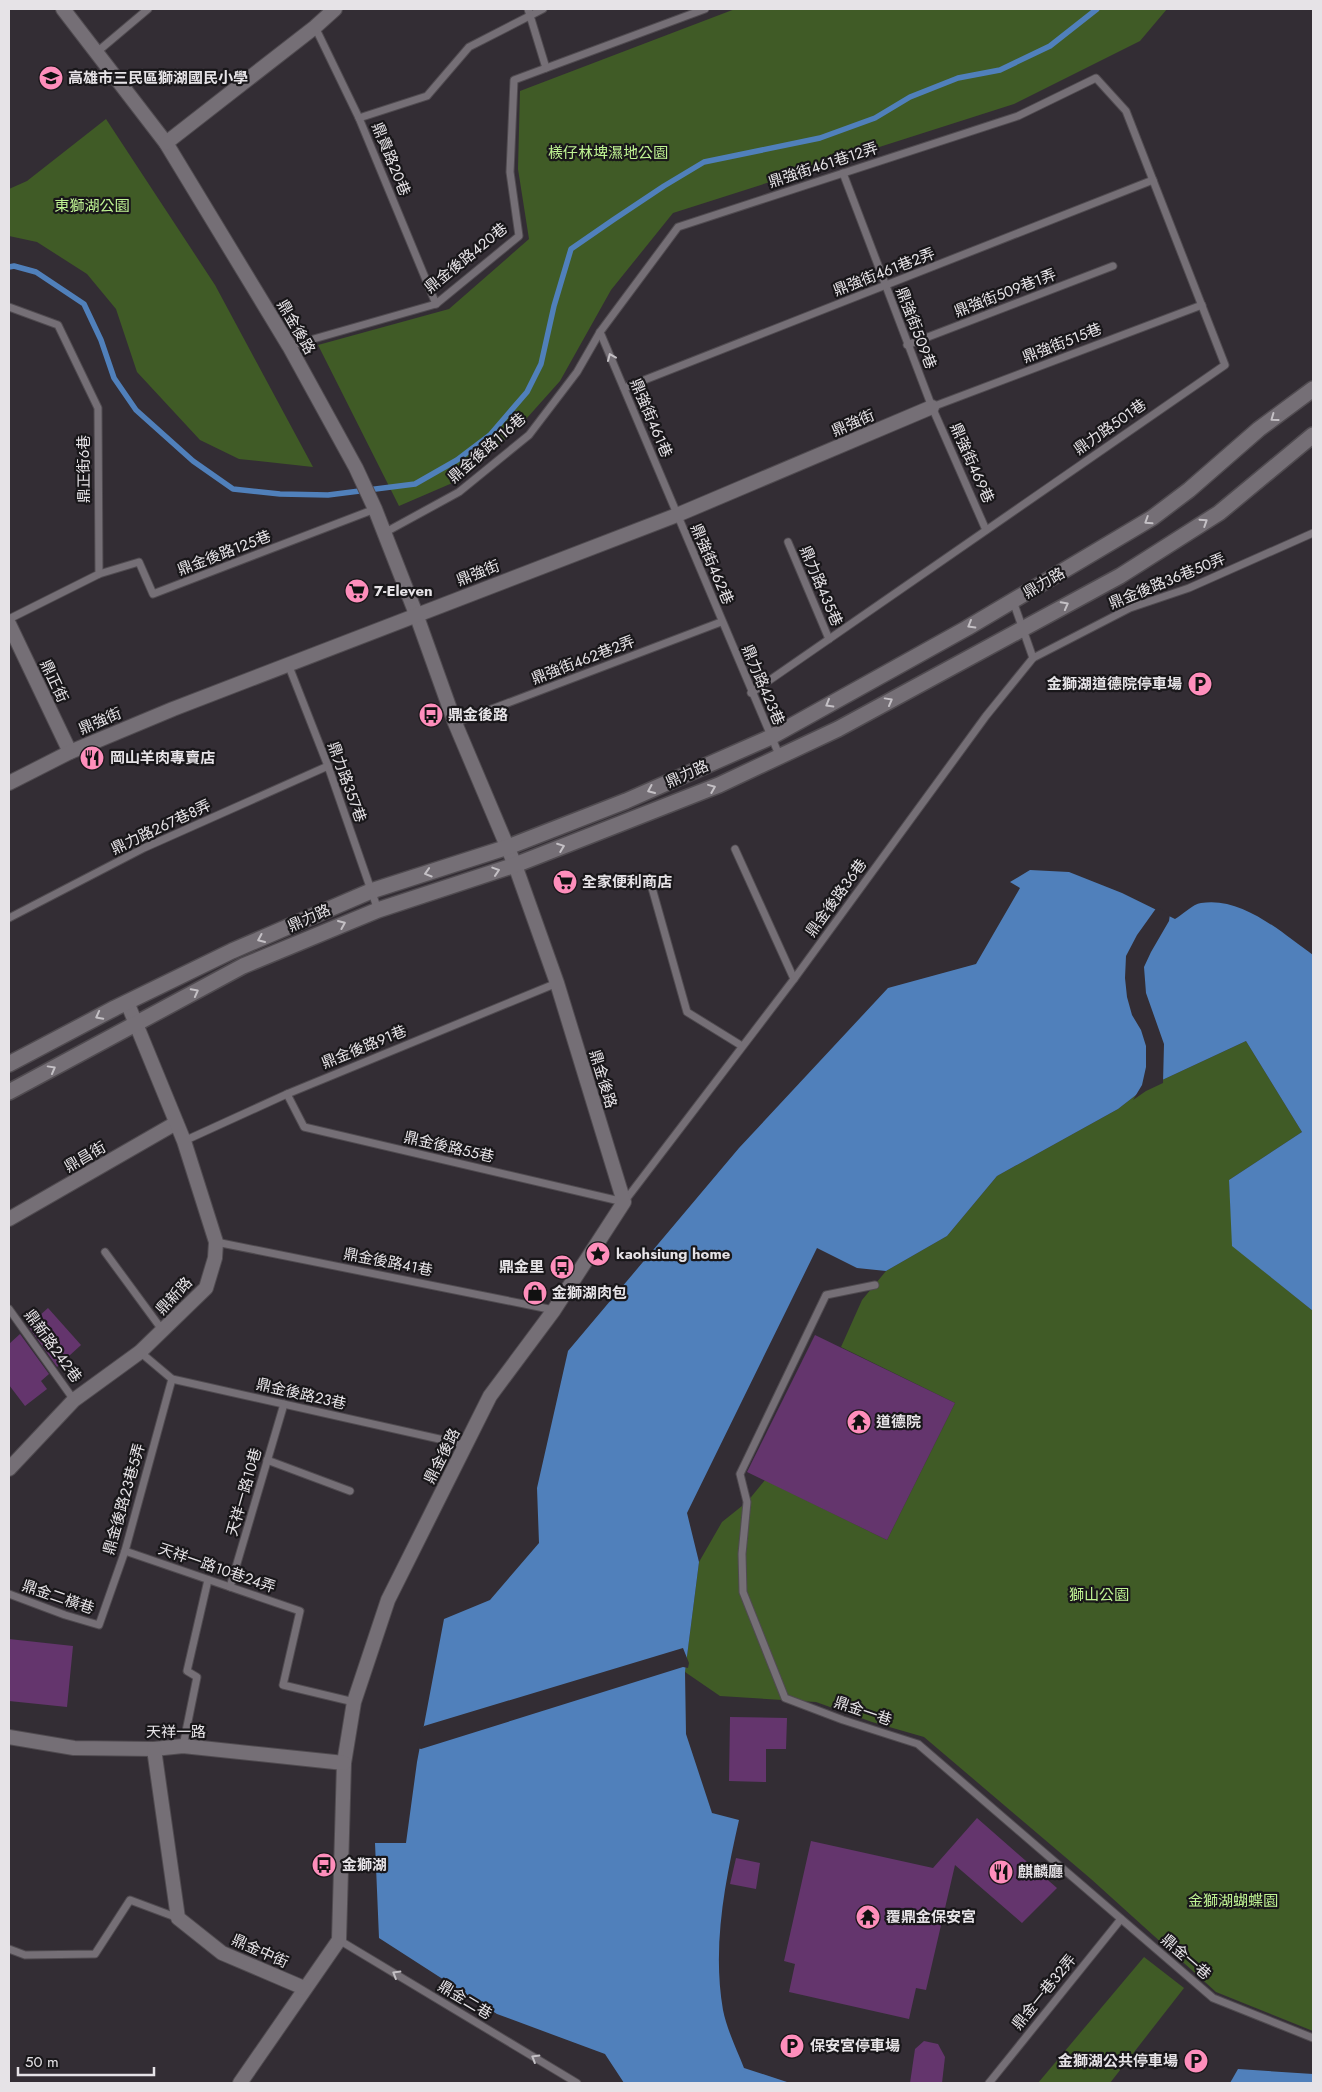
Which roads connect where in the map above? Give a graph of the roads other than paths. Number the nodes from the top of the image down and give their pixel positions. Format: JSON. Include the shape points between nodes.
{"nodes":[{"id":1,"x":63,"y":9,"type":"edge"},
{"id":2,"x":148,"y":9,"type":"edge"},
{"id":3,"x":335,"y":9,"type":"edge"},
{"id":4,"x":543,"y":9,"type":"edge"},
{"id":5,"x":705,"y":9,"type":"edge"},
{"id":6,"x":528,"y":11,"type":"edge"},
{"id":7,"x":315,"y":27,"type":"junction"},
{"id":8,"x":97,"y":52,"type":"junction"},
{"id":9,"x":546,"y":68,"type":"junction"},
{"id":10,"x":1096,"y":78,"type":"joint"},
{"id":11,"x":359,"y":118,"type":"junction"},
{"id":12,"x":166,"y":143,"type":"junction"},
{"id":13,"x":844,"y":173,"type":"junction"},
{"id":14,"x":1153,"y":180,"type":"junction"},
{"id":15,"x":1113,"y":266,"type":"dead end"},
{"id":16,"x":886,"y":286,"type":"junction"},
{"id":17,"x":436,"y":304,"type":"junction"},
{"id":18,"x":1202,"y":304,"type":"junction"},
{"id":19,"x":9,"y":307,"type":"edge"},
{"id":20,"x":600,"y":332,"type":"junction"},
{"id":21,"x":907,"y":345,"type":"junction"},
{"id":22,"x":289,"y":346,"type":"junction"},
{"id":23,"x":624,"y":388,"type":"junction"},
{"id":24,"x":1313,"y":389,"type":"edge"},
{"id":25,"x":932,"y":407,"type":"junction"},
{"id":26,"x":1313,"y":435,"type":"edge"},
{"id":27,"x":375,"y":509,"type":"junction"},
{"id":28,"x":677,"y":515,"type":"junction"},
{"id":29,"x":986,"y":530,"type":"junction"},
{"id":30,"x":384,"y":533,"type":"junction"},
{"id":31,"x":1313,"y":534,"type":"edge"},
{"id":32,"x":788,"y":542,"type":"dead end"},
{"id":33,"x":99,"y":574,"type":"junction"},
{"id":34,"x":1013,"y":601,"type":"junction"},
{"id":35,"x":416,"y":614,"type":"junction"},
{"id":36,"x":9,"y":619,"type":"edge"},
{"id":37,"x":721,"y":622,"type":"junction"},
{"id":38,"x":9,"y":624,"type":"edge"},
{"id":39,"x":1022,"y":628,"type":"junction"},
{"id":40,"x":829,"y":639,"type":"junction"},
{"id":41,"x":1033,"y":658,"type":"junction"},
{"id":42,"x":288,"y":664,"type":"junction"},
{"id":43,"x":751,"y":693,"type":"junction"},
{"id":44,"x":455,"y":723,"type":"junction"},
{"id":45,"x":770,"y":737,"type":"junction"},
{"id":46,"x":70,"y":752,"type":"junction"},
{"id":47,"x":780,"y":758,"type":"junction"},
{"id":48,"x":328,"y":766,"type":"junction"},
{"id":49,"x":9,"y":783,"type":"edge"},
{"id":50,"x":508,"y":847,"type":"junction"},
{"id":51,"x":735,"y":849,"type":"dead end"},
{"id":52,"x":515,"y":865,"type":"junction"},
{"id":53,"x":652,"y":888,"type":"dead end"},
{"id":54,"x":371,"y":891,"type":"junction"},
{"id":55,"x":378,"y":910,"type":"junction"},
{"id":56,"x":9,"y":918,"type":"edge"},
{"id":57,"x":794,"y":978,"type":"junction"},
{"id":58,"x":557,"y":983,"type":"junction"},
{"id":59,"x":127,"y":1002,"type":"junction"},
{"id":60,"x":136,"y":1023,"type":"junction"},
{"id":61,"x":742,"y":1046,"type":"junction"},
{"id":62,"x":9,"y":1064,"type":"edge"},
{"id":63,"x":9,"y":1092,"type":"edge"},
{"id":64,"x":287,"y":1094,"type":"junction"},
{"id":65,"x":176,"y":1123,"type":"junction"},
{"id":66,"x":184,"y":1141,"type":"junction"},
{"id":67,"x":624,"y":1202,"type":"junction"},
{"id":68,"x":9,"y":1219,"type":"edge"},
{"id":69,"x":216,"y":1242,"type":"junction"},
{"id":70,"x":105,"y":1252,"type":"dead end"},
{"id":71,"x":875,"y":1286,"type":"dead end"},
{"id":72,"x":9,"y":1309,"type":"edge"},
{"id":73,"x":554,"y":1310,"type":"junction"},
{"id":74,"x":163,"y":1332,"type":"junction"},
{"id":75,"x":140,"y":1352,"type":"junction"},
{"id":76,"x":172,"y":1379,"type":"junction"},
{"id":77,"x":74,"y":1400,"type":"junction"},
{"id":78,"x":284,"y":1404,"type":"junction"},
{"id":79,"x":466,"y":1445,"type":"junction"},
{"id":80,"x":267,"y":1460,"type":"junction"},
{"id":81,"x":9,"y":1469,"type":"edge"},
{"id":82,"x":350,"y":1491,"type":"dead end"},
{"id":83,"x":125,"y":1551,"type":"junction"},
{"id":84,"x":208,"y":1580,"type":"junction"},
{"id":85,"x":230,"y":1587,"type":"junction"},
{"id":86,"x":9,"y":1594,"type":"edge"},
{"id":87,"x":99,"y":1625,"type":"joint"},
{"id":88,"x":354,"y":1702,"type":"junction"},
{"id":89,"x":9,"y":1736,"type":"edge"},
{"id":90,"x":183,"y":1746,"type":"junction"},
{"id":91,"x":154,"y":1749,"type":"junction"},
{"id":92,"x":344,"y":1763,"type":"junction"},
{"id":93,"x":178,"y":1918,"type":"junction"},
{"id":94,"x":1121,"y":1919,"type":"junction"},
{"id":95,"x":339,"y":1940,"type":"junction"},
{"id":96,"x":9,"y":1949,"type":"edge"},
{"id":97,"x":304,"y":1988,"type":"junction"},
{"id":98,"x":1313,"y":2038,"type":"edge"},
{"id":99,"x":240,"y":2083,"type":"edge"},
{"id":100,"x":576,"y":2083,"type":"edge"},
{"id":101,"x":989,"y":2083,"type":"edge"}],
"edges":[{"from":1,"to":8,"type":"street","name":"鼎金後路"},
{"from":2,"to":8,"type":"lane"},
{"from":3,"to":7,"type":"street"},
{"from":4,"to":6,"type":"lane"},
{"from":5,"to":9,"type":"lane","name":"鼎金後路420巷"},
{"from":6,"to":9,"type":"lane"},
{"from":6,"to":11,"type":"lane","via":[[469,47],[427,96]]},
{"from":7,"to":11,"type":"lane","name":"鼎貴路20巷"},
{"from":7,"to":12,"type":"street"},
{"from":8,"to":12,"type":"street","name":"鼎金後路"},
{"from":9,"to":17,"type":"lane","name":"鼎金後路420巷","via":[[514,80],[510,172],[519,236]]},
{"from":10,"to":13,"type":"lane","name":"鼎強街461巷12弄","via":[[1018,116]]},
{"from":10,"to":14,"type":"lane","name":"鼎力路501巷","via":[[1126,111]]},
{"from":11,"to":17,"type":"lane","name":"鼎貴路20巷"},
{"from":12,"to":22,"type":"street","name":"鼎金後路"},
{"from":13,"to":16,"type":"lane","name":"鼎強街509巷"},
{"from":13,"to":20,"type":"lane","name":"鼎強街461巷12弄","via":[[678,228]]},
{"from":14,"to":16,"type":"lane","name":"鼎強街461巷2弄"},
{"from":14,"to":18,"type":"lane","name":"鼎力路501巷"},
{"from":15,"to":21,"type":"lane","name":"鼎強街509巷1弄"},
{"from":16,"to":21,"type":"lane","name":"鼎強街509巷"},
{"from":16,"to":23,"type":"lane","name":"鼎強街461巷2弄"},
{"from":17,"to":22,"type":"lane","name":"鼎金後路420巷"},
{"from":18,"to":25,"type":"lane","name":"鼎強街515巷"},
{"from":18,"to":29,"type":"lane","name":"鼎力路501巷","via":[[1225,364]]},
{"from":19,"to":33,"type":"lane","name":"鼎正街6巷","via":[[58,325],[98,408]]},
{"from":23,"to":20,"type":"lane","name":"鼎強街461巷","one_way":true},
{"from":20,"to":30,"type":"lane","name":"鼎金後路116巷","via":[[577,372],[528,435],[459,492]]},
{"from":21,"to":25,"type":"lane","name":"鼎強街509巷"},
{"from":22,"to":27,"type":"street","name":"鼎金後路"},
{"from":23,"to":28,"type":"lane","name":"鼎強街461巷"},
{"from":24,"to":34,"type":"street","name":"鼎力路","one_way":true,"via":[[1152,518]]},
{"from":25,"to":28,"type":"street","name":"鼎強街"},
{"from":25,"to":29,"type":"lane","name":"鼎強街469巷"},
{"from":39,"to":26,"type":"street","name":"鼎力路","one_way":true,"via":[[1120,576],[1218,513]]},
{"from":27,"to":30,"type":"street","name":"鼎金後路"},
{"from":27,"to":33,"type":"lane","name":"鼎金後路125巷","via":[[153,594],[139,562]]},
{"from":28,"to":35,"type":"street","name":"鼎強街"},
{"from":28,"to":37,"type":"lane","name":"鼎強街462巷"},
{"from":29,"to":40,"type":"lane","name":"鼎力路501巷"},
{"from":30,"to":35,"type":"street","name":"鼎金後路"},
{"from":31,"to":41,"type":"lane","name":"鼎金後路36巷50弄","via":[[1189,588],[1130,608]]},
{"from":32,"to":40,"type":"lane","name":"鼎力路435巷"},
{"from":33,"to":36,"type":"lane"},
{"from":34,"to":39,"type":"lane"},
{"from":34,"to":45,"type":"street","name":"鼎力路","one_way":true},
{"from":35,"to":42,"type":"street","name":"鼎強街"},
{"from":35,"to":44,"type":"street","name":"鼎金後路"},
{"from":37,"to":43,"type":"lane","name":"鼎力路423巷"},
{"from":37,"to":44,"type":"lane","name":"鼎強街462巷2弄"},
{"from":38,"to":46,"type":"street","name":"鼎正街"},
{"from":39,"to":41,"type":"lane"},
{"from":47,"to":39,"type":"street","name":"鼎力路","one_way":true},
{"from":40,"to":43,"type":"lane","name":"鼎力路501巷"},
{"from":41,"to":57,"type":"lane","name":"鼎金後路36巷","via":[[981,722]]},
{"from":42,"to":46,"type":"street","name":"鼎強街"},
{"from":42,"to":48,"type":"lane","name":"鼎力路357巷"},
{"from":43,"to":45,"type":"lane","name":"鼎力路423巷"},
{"from":44,"to":50,"type":"street","name":"鼎金後路"},
{"from":45,"to":47,"type":"lane","name":"鼎力路423巷"},
{"from":45,"to":50,"type":"street","name":"鼎力路","one_way":true},
{"from":46,"to":49,"type":"street","name":"鼎強街"},
{"from":52,"to":47,"type":"street","name":"鼎力路","one_way":true},
{"from":48,"to":54,"type":"lane","name":"鼎力路357巷"},
{"from":48,"to":56,"type":"lane","name":"鼎力路267巷8弄","via":[[144,848]]},
{"from":50,"to":52,"type":"street","name":"鼎金後路"},
{"from":50,"to":54,"type":"street","name":"鼎力路","one_way":true},
{"from":51,"to":57,"type":"lane"},
{"from":55,"to":52,"type":"street","name":"鼎力路","one_way":true},
{"from":52,"to":58,"type":"street","name":"鼎金後路"},
{"from":53,"to":61,"type":"lane","via":[[687,1012]]},
{"from":54,"to":55,"type":"lane","name":"鼎力路357巷"},
{"from":54,"to":59,"type":"street","name":"鼎力路","one_way":true,"via":[[232,951]]},
{"from":60,"to":55,"type":"street","name":"鼎力路","one_way":true,"via":[[243,966]]},
{"from":57,"to":61,"type":"lane","name":"鼎金後路36巷"},
{"from":58,"to":64,"type":"lane","name":"鼎金後路91巷"},
{"from":58,"to":67,"type":"street","name":"鼎金後路"},
{"from":59,"to":60,"type":"street","name":"鼎新路"},
{"from":59,"to":62,"type":"street","name":"鼎力路","one_way":true},
{"from":63,"to":60,"type":"street","name":"鼎力路","one_way":true},
{"from":60,"to":65,"type":"street","name":"鼎新路"},
{"from":61,"to":67,"type":"lane","name":"鼎金後路36巷"},
{"from":64,"to":66,"type":"lane","name":"鼎金後路91巷"},
{"from":64,"to":67,"type":"lane","name":"鼎金後路55巷","via":[[304,1127]]},
{"from":65,"to":66,"type":"street","name":"鼎新路"},
{"from":65,"to":68,"type":"street","name":"鼎昌街"},
{"from":66,"to":69,"type":"street","name":"鼎新路"},
{"from":67,"to":73,"type":"street","name":"鼎金後路"},
{"from":69,"to":73,"type":"lane","name":"鼎金後路41巷"},
{"from":69,"to":74,"type":"street","name":"鼎新路","via":[[206,1288]]},
{"from":70,"to":74,"type":"lane"},
{"from":71,"to":94,"type":"lane","name":"鼎金一巷","via":[[826,1295],[740,1474],[747,1502],[742,1554],[743,1592],[759,1635],[785,1698],[918,1744]]},
{"from":72,"to":77,"type":"lane","name":"鼎新路242巷"},
{"from":73,"to":79,"type":"street","name":"鼎金後路","via":[[490,1396]]},
{"from":74,"to":75,"type":"street","name":"鼎新路"},
{"from":75,"to":76,"type":"lane","name":"鼎金後路23巷"},
{"from":75,"to":77,"type":"street","name":"鼎新路"},
{"from":76,"to":78,"type":"lane","name":"鼎金後路23巷"},
{"from":76,"to":83,"type":"lane","name":"鼎金後路23巷5弄"},
{"from":77,"to":81,"type":"street","name":"鼎新路"},
{"from":78,"to":79,"type":"lane","name":"鼎金後路23巷"},
{"from":78,"to":80,"type":"lane","name":"天祥一路10巷"},
{"from":79,"to":88,"type":"street","name":"鼎金後路","via":[[388,1600]]},
{"from":80,"to":82,"type":"lane"},
{"from":80,"to":85,"type":"lane","name":"天祥一路10巷"},
{"from":83,"to":84,"type":"lane","name":"天祥一路10巷24弄"},
{"from":83,"to":87,"type":"lane","name":"鼎金後路23巷5弄"},
{"from":84,"to":85,"type":"lane","name":"天祥一路10巷24弄"},
{"from":84,"to":90,"type":"lane","via":[[187,1671],[197,1677]]},
{"from":85,"to":88,"type":"lane","name":"天祥一路10巷24弄","via":[[300,1611],[283,1685]]},
{"from":86,"to":87,"type":"lane","name":"鼎金二橫巷"},
{"from":88,"to":92,"type":"street","name":"鼎金後路"},
{"from":89,"to":91,"type":"street","name":"天祥一路","via":[[74,1748]]},
{"from":90,"to":91,"type":"street","name":"天祥一路"},
{"from":90,"to":92,"type":"street","name":"天祥一路"},
{"from":91,"to":93,"type":"street"},
{"from":92,"to":95,"type":"street","name":"鼎金後路"},
{"from":93,"to":96,"type":"lane","via":[[130,1900],[95,1954],[25,1955]]},
{"from":93,"to":97,"type":"street","name":"鼎金中街","via":[[222,1953]]},
{"from":94,"to":98,"type":"lane","name":"鼎金一巷","via":[[1213,1998]]},
{"from":94,"to":101,"type":"lane","name":"鼎金一巷32弄"},
{"from":95,"to":97,"type":"street"},
{"from":100,"to":95,"type":"lane","name":"鼎金二巷","one_way":true},
{"from":97,"to":99,"type":"street"}]}
